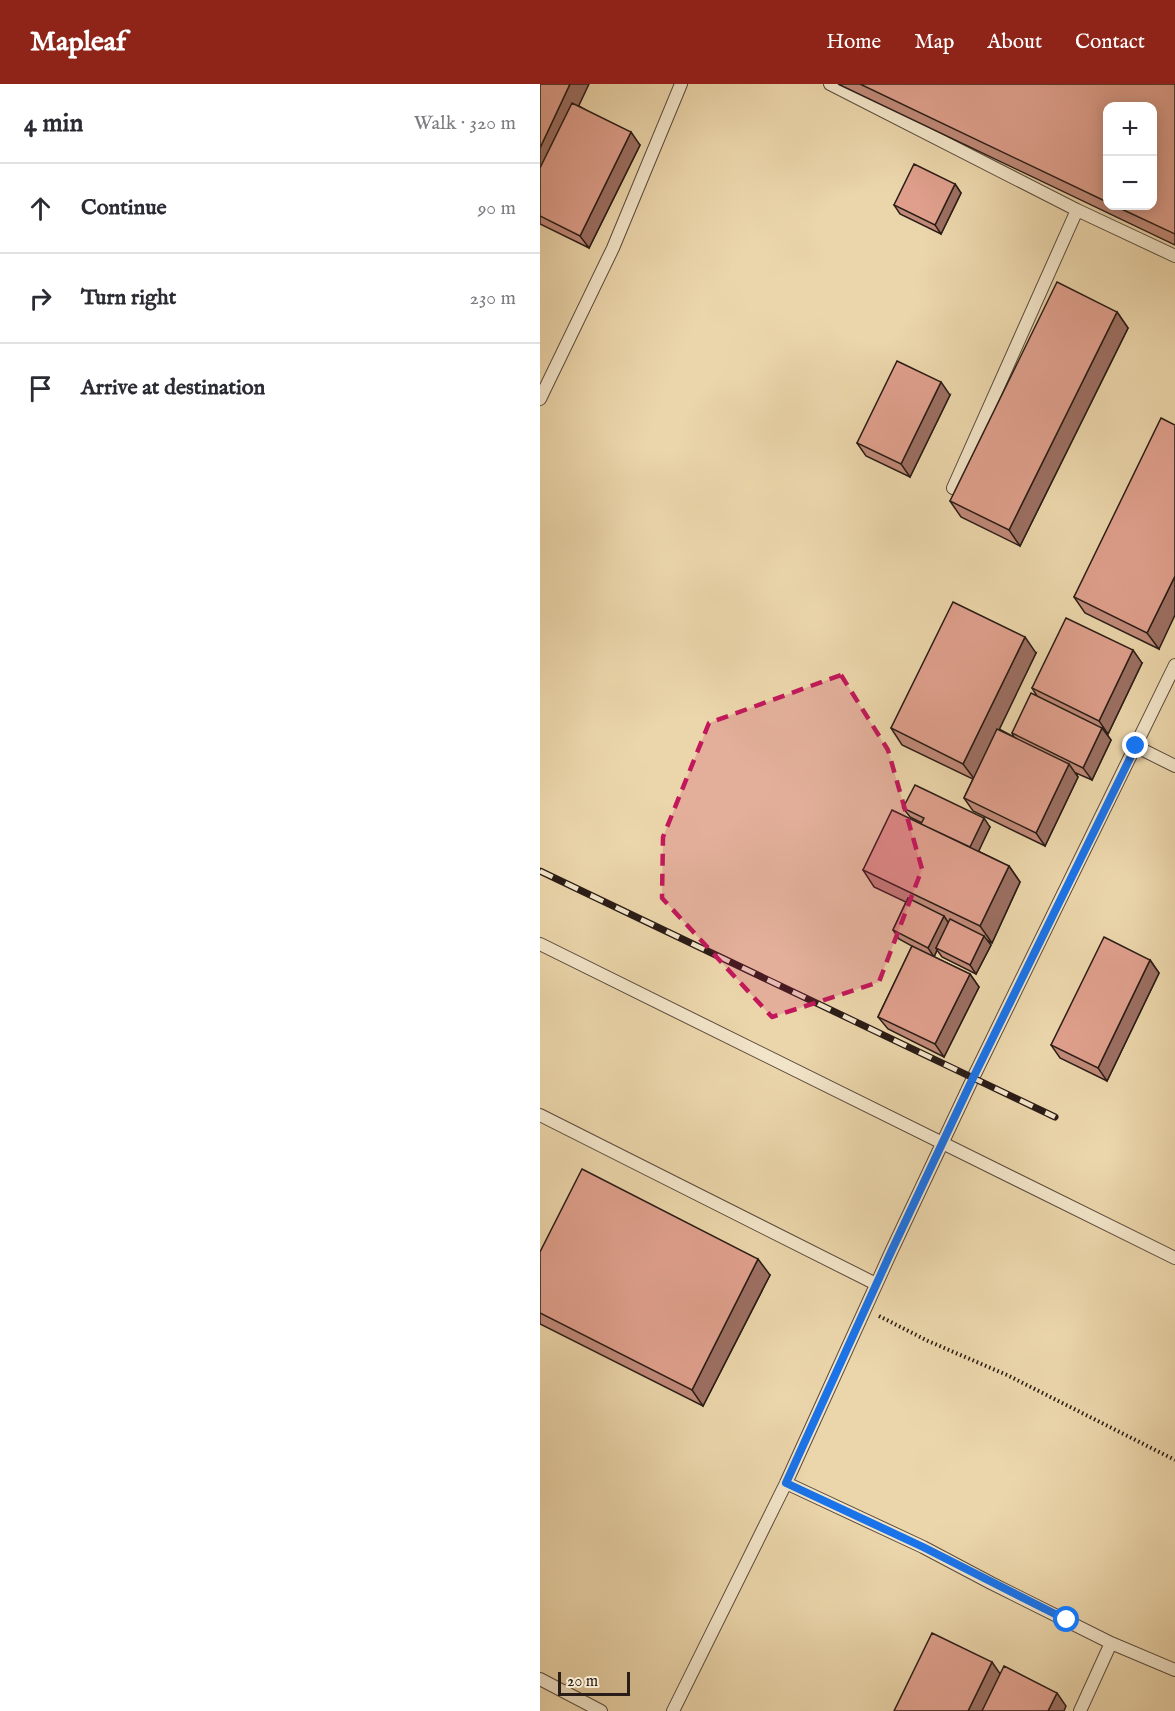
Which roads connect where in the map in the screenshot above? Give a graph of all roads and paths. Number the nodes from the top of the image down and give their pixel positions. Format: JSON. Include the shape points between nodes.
{"nodes":[{"id":1,"x":681,"y":84,"type":"edge"},
{"id":2,"x":830,"y":84,"type":"edge"},
{"id":3,"x":1077,"y":210,"type":"junction"},
{"id":4,"x":1175,"y":256,"type":"edge"},
{"id":5,"x":540,"y":399,"type":"edge"},
{"id":6,"x":953,"y":488,"type":"dead end"},
{"id":7,"x":1175,"y":665,"type":"edge"},
{"id":8,"x":1136,"y":746,"type":"junction"},
{"id":9,"x":1175,"y":766,"type":"edge"},
{"id":10,"x":540,"y":944,"type":"edge"},
{"id":11,"x":540,"y":1115,"type":"edge"},
{"id":12,"x":943,"y":1144,"type":"junction"},
{"id":13,"x":1175,"y":1258,"type":"edge"},
{"id":14,"x":878,"y":1280,"type":"junction"},
{"id":15,"x":865,"y":1308,"type":"junction"},
{"id":16,"x":1175,"y":1460,"type":"edge"},
{"id":17,"x":786,"y":1483,"type":"junction"},
{"id":18,"x":1111,"y":1642,"type":"junction"},
{"id":19,"x":1175,"y":1670,"type":"edge"},
{"id":20,"x":540,"y":1679,"type":"edge"},
{"id":21,"x":601,"y":1711,"type":"edge"},
{"id":22,"x":673,"y":1711,"type":"edge"},
{"id":23,"x":1080,"y":1711,"type":"edge"}],
"edges":[{"from":1,"to":5,"type":"lane","via":[[613,248]]},
{"from":2,"to":3,"type":"lane"},
{"from":3,"to":4,"type":"lane"},
{"from":3,"to":6,"type":"lane"},
{"from":7,"to":8,"type":"lane"},
{"from":8,"to":9,"type":"lane"},
{"from":8,"to":12,"type":"lane"},
{"from":10,"to":12,"type":"lane"},
{"from":11,"to":14,"type":"lane"},
{"from":12,"to":13,"type":"lane"},
{"from":12,"to":14,"type":"lane"},
{"from":14,"to":15,"type":"lane"},
{"from":15,"to":16,"type":"path"},
{"from":15,"to":17,"type":"lane"},
{"from":17,"to":18,"type":"lane"},
{"from":17,"to":22,"type":"lane"},
{"from":18,"to":19,"type":"lane"},
{"from":18,"to":23,"type":"lane"},
{"from":20,"to":21,"type":"lane"}]}
